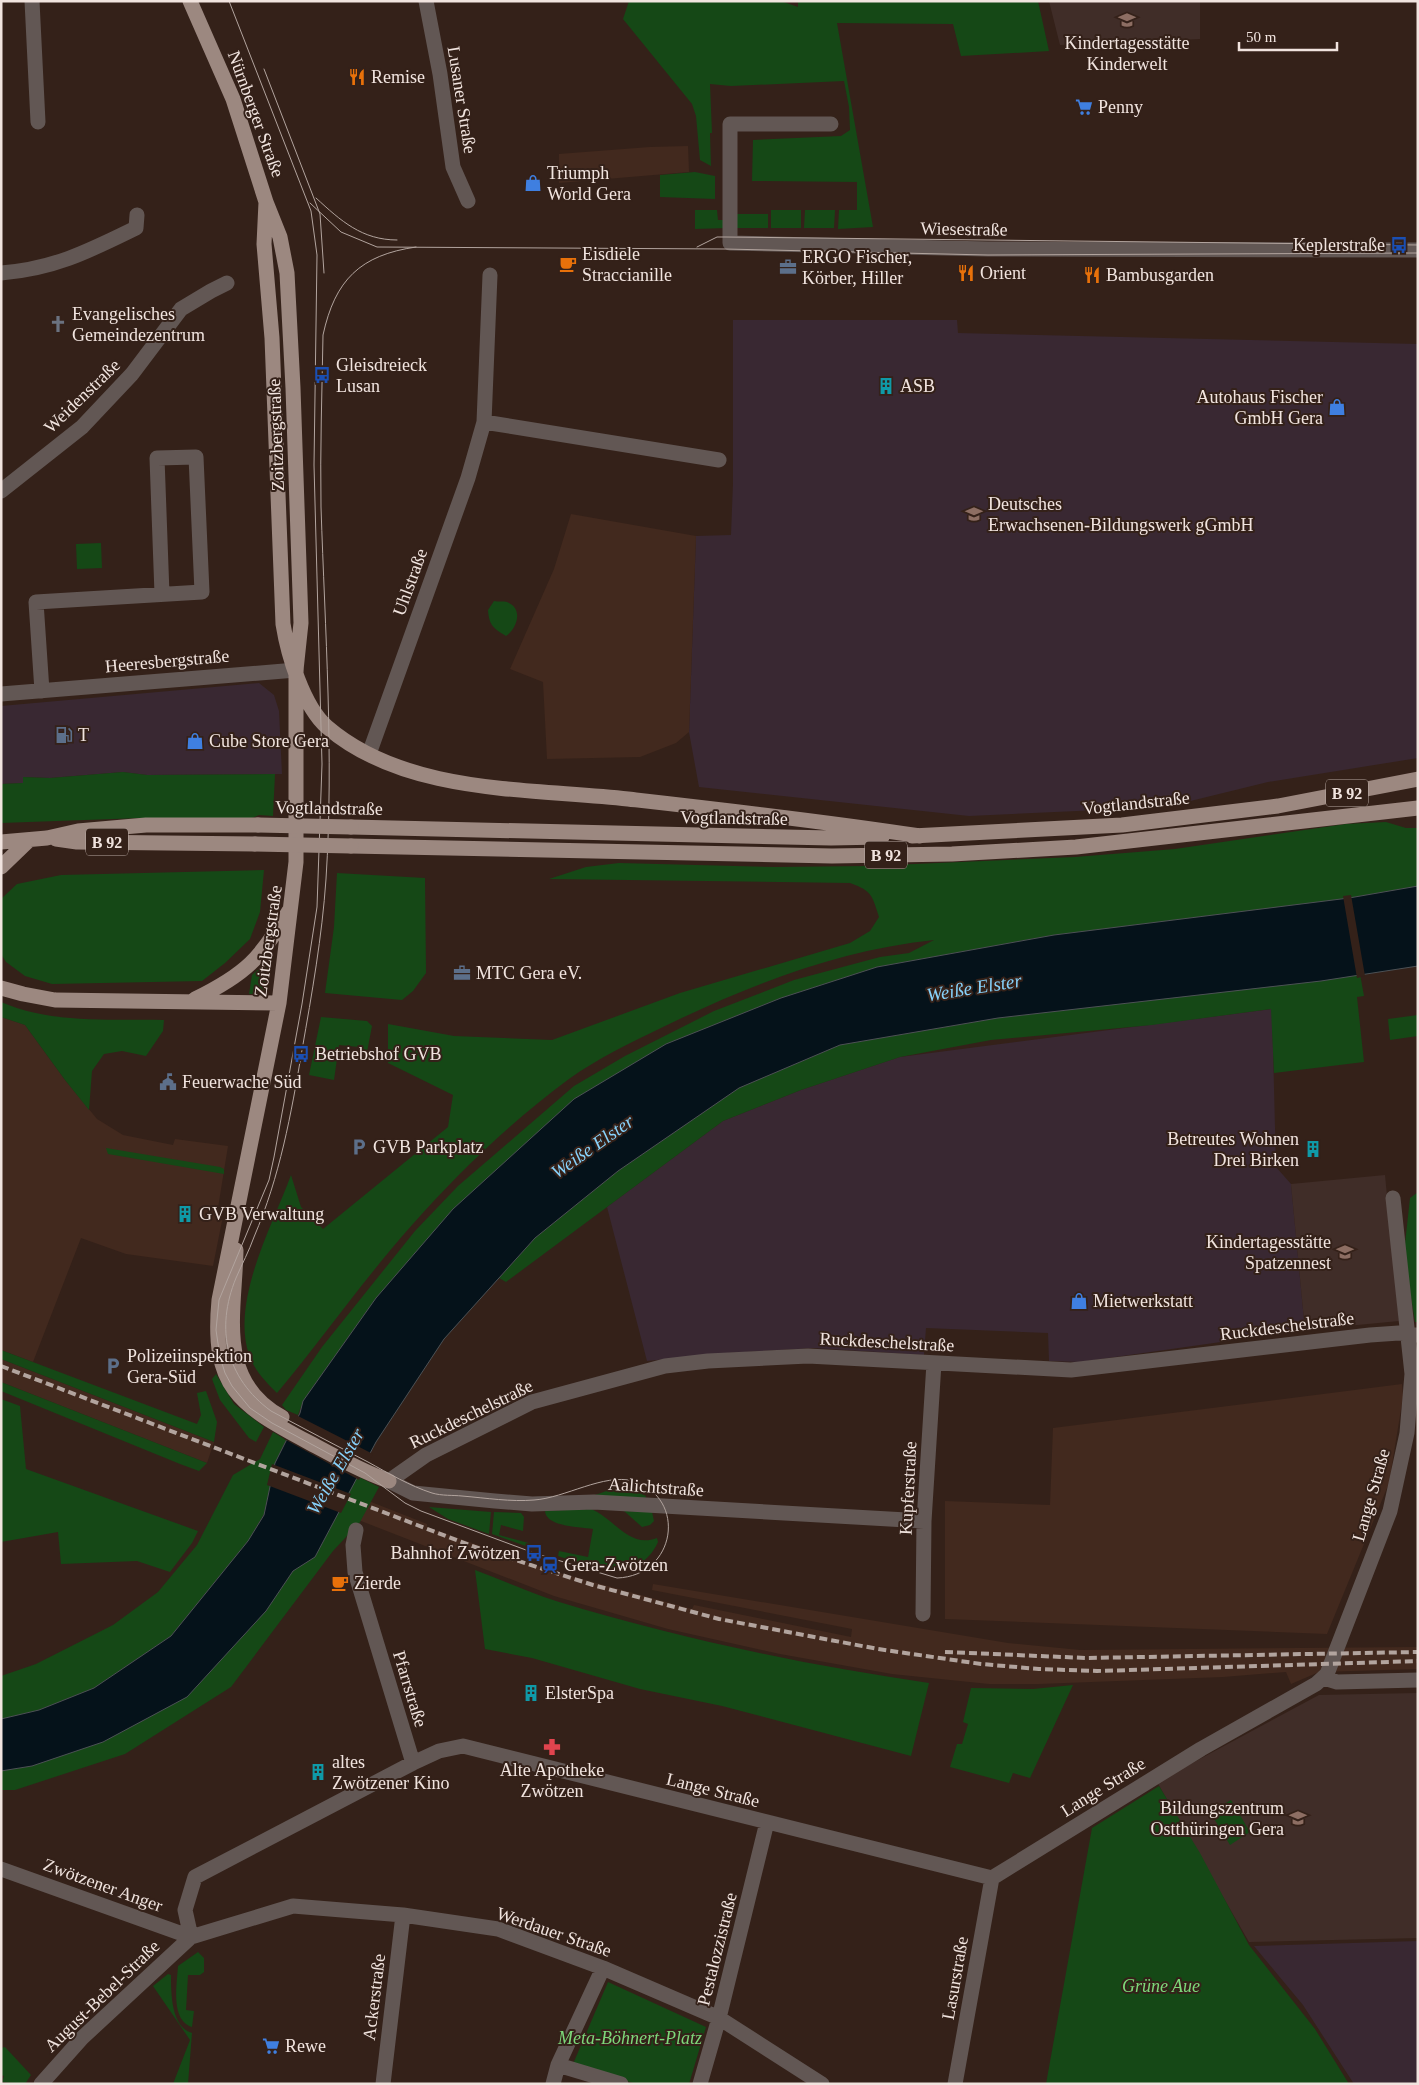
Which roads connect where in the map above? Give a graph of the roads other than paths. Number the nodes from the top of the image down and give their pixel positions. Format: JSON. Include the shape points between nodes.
{"nodes":[{"id":1,"x":32,"y":1,"type":"edge"},
{"id":2,"x":190,"y":1,"type":"edge"},
{"id":3,"x":426,"y":1,"type":"edge"},
{"id":4,"x":38,"y":122,"type":"dead end"},
{"id":5,"x":831,"y":124,"type":"dead end"},
{"id":6,"x":468,"y":201,"type":"dead end"},
{"id":7,"x":266,"y":202,"type":"junction"},
{"id":8,"x":137,"y":215,"type":"dead end"},
{"id":9,"x":264,"y":244,"type":"joint"},
{"id":10,"x":1418,"y":250,"type":"edge"},
{"id":11,"x":1,"y":273,"type":"edge"},
{"id":12,"x":490,"y":276,"type":"dead end"},
{"id":13,"x":227,"y":283,"type":"dead end"},
{"id":14,"x":484,"y":422,"type":"junction"},
{"id":15,"x":719,"y":460,"type":"dead end"},
{"id":16,"x":1,"y":491,"type":"edge"},
{"id":17,"x":162,"y":594,"type":"junction"},
{"id":18,"x":296,"y":670,"type":"junction"},
{"id":19,"x":42,"y":691,"type":"junction"},
{"id":20,"x":1,"y":694,"type":"edge"},
{"id":21,"x":370,"y":754,"type":"junction"},
{"id":22,"x":1418,"y":779,"type":"edge"},
{"id":23,"x":1418,"y":808,"type":"edge"},
{"id":24,"x":920,"y":836,"type":"junction"},
{"id":25,"x":47,"y":838,"type":"junction"},
{"id":26,"x":29,"y":840,"type":"junction"},
{"id":27,"x":1,"y":842,"type":"edge"},
{"id":28,"x":1,"y":867,"type":"edge"},
{"id":29,"x":293,"y":905,"type":"junction"},
{"id":30,"x":4,"y":986,"type":"edge"},
{"id":31,"x":192,"y":1001,"type":"junction"},
{"id":32,"x":279,"y":1003,"type":"junction"},
{"id":33,"x":1393,"y":1198,"type":"dead end"},
{"id":34,"x":237,"y":1213,"type":"junction"},
{"id":35,"x":1413,"y":1334,"type":"edge"},
{"id":36,"x":934,"y":1364,"type":"junction"},
{"id":37,"x":274,"y":1418,"type":"junction"},
{"id":38,"x":389,"y":1481,"type":"junction"},
{"id":39,"x":924,"y":1521,"type":"junction"},
{"id":40,"x":356,"y":1530,"type":"dead end"},
{"id":41,"x":923,"y":1614,"type":"dead end"},
{"id":42,"x":1324,"y":1678,"type":"junction"},
{"id":43,"x":1418,"y":1680,"type":"edge"},
{"id":44,"x":413,"y":1763,"type":"junction"},
{"id":45,"x":767,"y":1822,"type":"junction"},
{"id":46,"x":1,"y":1869,"type":"edge"},
{"id":47,"x":992,"y":1878,"type":"junction"},
{"id":48,"x":404,"y":1915,"type":"junction"},
{"id":49,"x":191,"y":1937,"type":"junction"},
{"id":50,"x":603,"y":1968,"type":"junction"},
{"id":51,"x":719,"y":2018,"type":"junction"},
{"id":52,"x":558,"y":2065,"type":"junction"},
{"id":53,"x":49,"y":2081,"type":"edge"},
{"id":54,"x":383,"y":2084,"type":"edge"},
{"id":55,"x":553,"y":2084,"type":"edge"},
{"id":56,"x":621,"y":2084,"type":"edge"},
{"id":57,"x":700,"y":2084,"type":"edge"},
{"id":58,"x":822,"y":2084,"type":"edge"},
{"id":59,"x":955,"y":2084,"type":"edge"}],
"edges":[{"from":1,"to":4,"type":"street"},
{"from":2,"to":7,"type":"main road","name":"Nürnberger Straße","via":[[234,99]]},
{"from":3,"to":6,"type":"street","name":"Lusaner Straße","via":[[453,167]]},
{"from":5,"to":10,"type":"street","name":"Wiesestraße","via":[[730,124],[730,243],[988,249]]},
{"from":7,"to":9,"type":"main road","name":"Nürnberger Straße"},
{"from":7,"to":18,"type":"main road","name":"Zoitzbergstraße","via":[[280,237],[287,273],[301,623]]},
{"from":8,"to":11,"type":"street","via":[[136,228],[58,264]]},
{"from":9,"to":18,"type":"main road","name":"Zoitzbergstraße","via":[[273,356],[283,624]]},
{"from":12,"to":14,"type":"street","name":"Uhlstraße"},
{"from":13,"to":16,"type":"street","name":"Weidenstraße","via":[[181,309],[132,374],[82,427]]},
{"from":14,"to":15,"type":"street"},
{"from":14,"to":21,"type":"street","name":"Uhlstraße","via":[[468,478]]},
{"from":17,"to":17,"type":"street","via":[[202,592],[196,458],[157,458]]},
{"from":17,"to":19,"type":"street","via":[[36,602]]},
{"from":18,"to":19,"type":"street","name":"Heeresbergstraße"},
{"from":18,"to":21,"type":"main road","via":[[321,722]]},
{"from":18,"to":29,"type":"main road","name":"Zoitzbergstraße","via":[[297,811]]},
{"from":19,"to":20,"type":"street","name":"Heeresbergstraße"},
{"from":21,"to":24,"type":"main road","via":[[399,768],[469,784],[839,823]]},
{"from":22,"to":24,"type":"main road","name":"Vogtlandstraße","number":"B 92","via":[[1278,806],[1122,825]]},
{"from":23,"to":25,"type":"main road","name":"Vogtlandstraße","number":"B 92","bridge":true,"via":[[1076,847],[952,854],[822,856],[77,842]]},
{"from":24,"to":25,"type":"main road","name":"Vogtlandstraße","number":"B 92","bridge":true,"via":[[831,838],[146,825],[78,830]]},
{"from":25,"to":26,"type":"main road","name":"Vogtlandstraße","number":"B 92"},
{"from":26,"to":27,"type":"main road","name":"Vogtlandstraße","number":"B 92"},
{"from":26,"to":28,"type":"main road"},
{"from":29,"to":31,"type":"main road","via":[[274,936],[250,965],[228,982]]},
{"from":29,"to":32,"type":"main road","name":"Zoitzbergstraße"},
{"from":30,"to":31,"type":"main road","via":[[23,994],[55,1000]]},
{"from":31,"to":32,"type":"main road"},
{"from":32,"to":34,"type":"main road","name":"Zoitzbergstraße"},
{"from":33,"to":35,"type":"street","name":"Lange Straße"},
{"from":34,"to":37,"type":"main road","name":"Zoitzbergstraße","via":[[233,1346],[248,1387]]},
{"from":34,"to":37,"type":"main road","name":"Zoitzbergstraße","via":[[218,1300],[216,1330],[220,1357],[232,1386],[250,1408]]},
{"from":35,"to":36,"type":"street","name":"Ruckdeschelstraße","via":[[1370,1335],[1071,1370]]},
{"from":35,"to":42,"type":"street","name":"Lange Straße","via":[[1407,1433],[1390,1510]]},
{"from":36,"to":38,"type":"street","name":"Ruckdeschelstraße","via":[[788,1356],[652,1368],[532,1402],[426,1455]]},
{"from":36,"to":39,"type":"street","name":"Kupferstraße"},
{"from":37,"to":38,"type":"main road"},
{"from":38,"to":39,"type":"street","name":"Aalichtstraße","via":[[413,1493],[532,1504],[594,1502]]},
{"from":39,"to":41,"type":"street","name":"Kupferstraße"},
{"from":40,"to":44,"type":"street","name":"Pfarrstraße","via":[[354,1572]]},
{"from":42,"to":43,"type":"street","via":[[1337,1682]]},
{"from":42,"to":47,"type":"street","name":"Lange Straße","via":[[1201,1749]]},
{"from":44,"to":45,"type":"street","name":"Lange Straße","via":[[438,1751],[463,1746]]},
{"from":44,"to":49,"type":"street","via":[[195,1877],[185,1910]]},
{"from":45,"to":47,"type":"street","name":"Lange Straße"},
{"from":45,"to":51,"type":"street","name":"Pestalozzistraße"},
{"from":46,"to":49,"type":"street","name":"Zwötzener Anger"},
{"from":47,"to":59,"type":"street","name":"Lasurstraße"},
{"from":48,"to":49,"type":"street","name":"Werdauer Straße","via":[[293,1906]]},
{"from":48,"to":50,"type":"street","name":"Werdauer Straße","via":[[498,1929]]},
{"from":48,"to":54,"type":"street","name":"Ackerstraße"},
{"from":49,"to":53,"type":"street","name":"August-Bebel-Straße","via":[[82,2038]]},
{"from":50,"to":51,"type":"street","name":"Werdauer Straße"},
{"from":50,"to":52,"type":"street"},
{"from":51,"to":57,"type":"street","name":"Pestalozzistraße"},
{"from":51,"to":58,"type":"street","name":"Werdauer Straße"},
{"from":52,"to":55,"type":"street"},
{"from":52,"to":56,"type":"street"}]}
